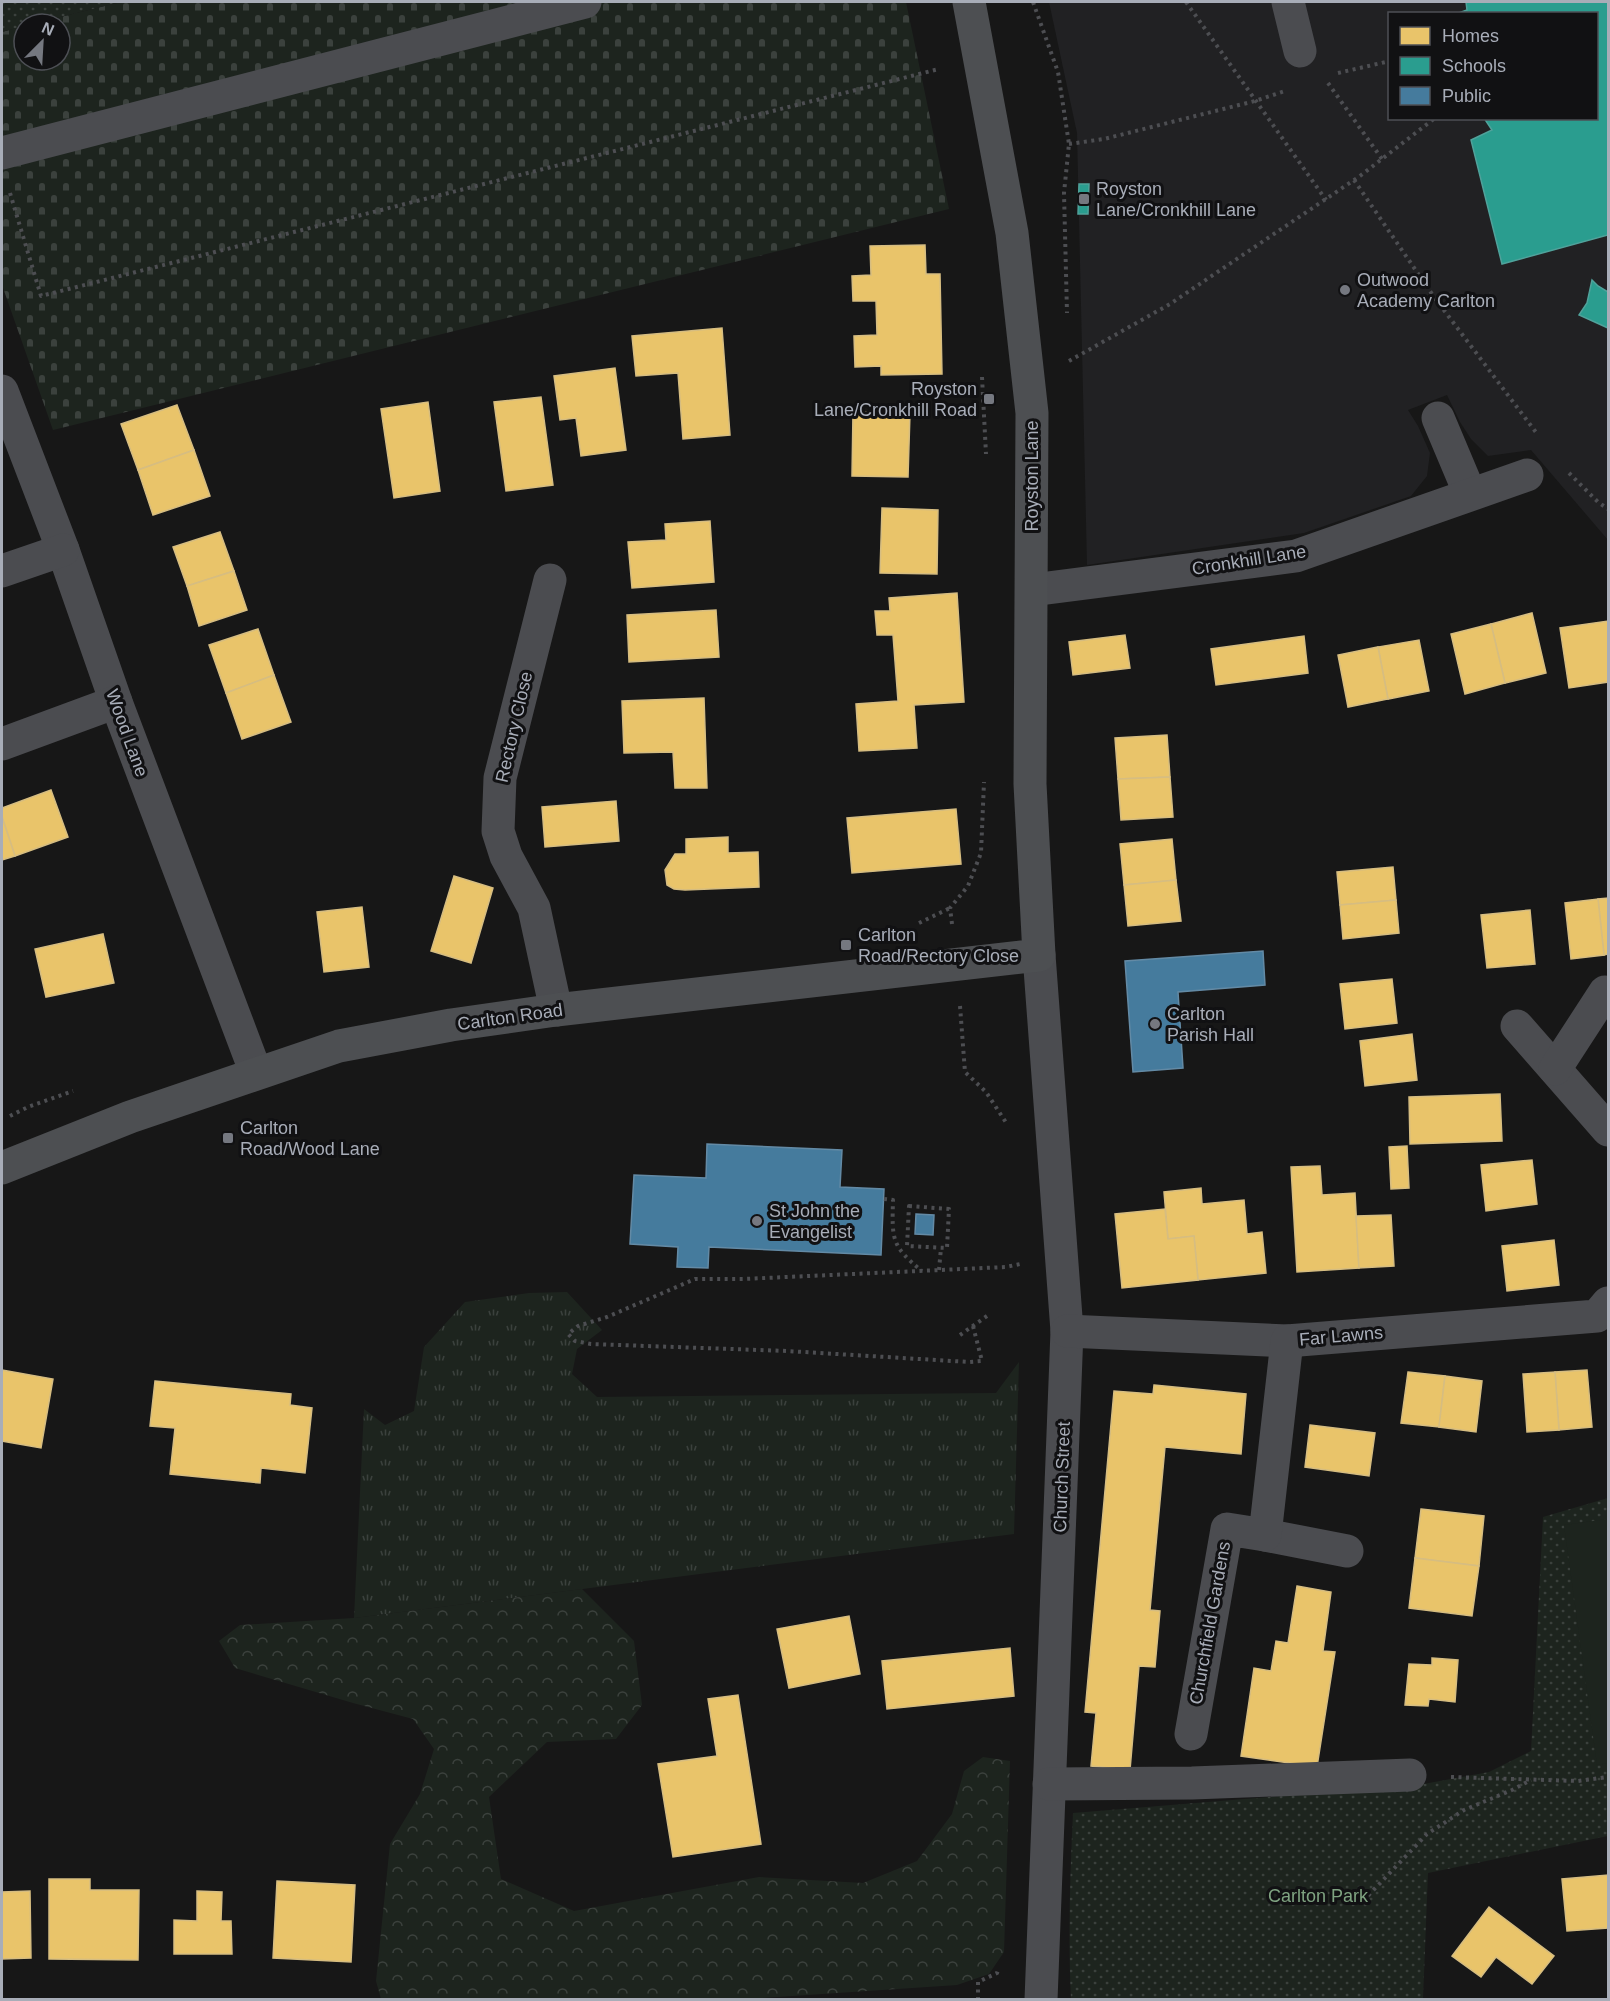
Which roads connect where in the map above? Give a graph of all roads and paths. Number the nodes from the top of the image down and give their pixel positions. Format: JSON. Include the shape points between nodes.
{"nodes":[{"id":1,"x":585,"y":2,"type":"edge"},
{"id":2,"x":969,"y":2,"type":"edge"},
{"id":3,"x":1186,"y":2,"type":"edge"},
{"id":4,"x":1288,"y":2,"type":"edge"},
{"id":5,"x":1300,"y":51,"type":"dead end"},
{"id":6,"x":979,"y":59,"type":"junction"},
{"id":7,"x":1388,"y":60,"type":"edge"},
{"id":8,"x":1330,"y":75,"type":"dead end"},
{"id":9,"x":1324,"y":77,"type":"dead end"},
{"id":10,"x":1294,"y":88,"type":"dead end"},
{"id":11,"x":1255,"y":101,"type":"junction"},
{"id":12,"x":1433,"y":120,"type":"edge"},
{"id":13,"x":1069,"y":144,"type":"dead end"},
{"id":14,"x":2,"y":153,"type":"edge"},
{"id":15,"x":1382,"y":159,"type":"junction"},
{"id":16,"x":1354,"y":180,"type":"junction"},
{"id":17,"x":8,"y":188,"type":"dead end"},
{"id":18,"x":1326,"y":200,"type":"junction"},
{"id":19,"x":1029,"y":384,"type":"junction"},
{"id":20,"x":2,"y":391,"type":"edge"},
{"id":21,"x":1438,"y":418,"type":"dead end"},
{"id":22,"x":1540,"y":437,"type":"dead end"},
{"id":23,"x":1563,"y":465,"type":"dead end"},
{"id":24,"x":1527,"y":475,"type":"dead end"},
{"id":25,"x":1470,"y":494,"type":"junction"},
{"id":26,"x":1608,"y":509,"type":"edge"},
{"id":27,"x":63,"y":550,"type":"junction"},
{"id":28,"x":2,"y":571,"type":"edge"},
{"id":29,"x":550,"y":580,"type":"dead end"},
{"id":30,"x":1032,"y":590,"type":"junction"},
{"id":31,"x":116,"y":702,"type":"junction"},
{"id":32,"x":2,"y":744,"type":"edge"},
{"id":33,"x":1039,"y":955,"type":"junction"},
{"id":34,"x":1605,"y":992,"type":"dead end"},
{"id":35,"x":556,"y":1010,"type":"junction"},
{"id":36,"x":1517,"y":1026,"type":"dead end"},
{"id":37,"x":1555,"y":1069,"type":"junction"},
{"id":38,"x":256,"y":1073,"type":"junction"},
{"id":39,"x":1608,"y":1130,"type":"edge"},
{"id":40,"x":2,"y":1168,"type":"edge"},
{"id":41,"x":884,"y":1198,"type":"dead end"},
{"id":42,"x":941,"y":1248,"type":"junction"},
{"id":43,"x":1062,"y":1256,"type":"junction"},
{"id":44,"x":939,"y":1270,"type":"junction"},
{"id":45,"x":923,"y":1271,"type":"junction"},
{"id":46,"x":1608,"y":1303,"type":"edge"},
{"id":47,"x":987,"y":1316,"type":"dead end"},
{"id":48,"x":973,"y":1326,"type":"junction"},
{"id":49,"x":1068,"y":1331,"type":"junction"},
{"id":50,"x":960,"y":1335,"type":"dead end"},
{"id":51,"x":1287,"y":1341,"type":"junction"},
{"id":52,"x":1265,"y":1535,"type":"junction"},
{"id":53,"x":1347,"y":1551,"type":"dead end"},
{"id":54,"x":1191,"y":1734,"type":"dead end"},
{"id":55,"x":1410,"y":1775,"type":"joint"},
{"id":56,"x":1608,"y":1778,"type":"edge"},
{"id":57,"x":1531,"y":1780,"type":"junction"},
{"id":58,"x":1049,"y":1784,"type":"junction"},
{"id":59,"x":1363,"y":1901,"type":"dead end"},
{"id":60,"x":1041,"y":2000,"type":"edge"}],
"edges":[{"from":1,"to":14,"type":"street"},
{"from":2,"to":6,"type":"main road","name":"Royston Lane"},
{"from":3,"to":11,"type":"path"},
{"from":4,"to":5,"type":"street"},
{"from":6,"to":17,"type":"path","via":[[41,296]]},
{"from":6,"to":19,"type":"main road","name":"Royston Lane","via":[[1012,233]]},
{"from":7,"to":8,"type":"path"},
{"from":9,"to":15,"type":"path"},
{"from":10,"to":11,"type":"path"},
{"from":11,"to":13,"type":"path","via":[[1104,139]]},
{"from":11,"to":18,"type":"path"},
{"from":12,"to":15,"type":"path"},
{"from":15,"to":16,"type":"path"},
{"from":16,"to":18,"type":"path"},
{"from":16,"to":22,"type":"path","via":[[1434,297]]},
{"from":18,"to":19,"type":"path","via":[[1170,304]]},
{"from":19,"to":30,"type":"main road","name":"Royston Lane"},
{"from":20,"to":27,"type":"street","name":"Wood Lane"},
{"from":21,"to":25,"type":"street"},
{"from":23,"to":26,"type":"path"},
{"from":24,"to":25,"type":"street","name":"Cronkhill Lane"},
{"from":25,"to":30,"type":"street","name":"Cronkhill Lane","via":[[1296,556]]},
{"from":27,"to":28,"type":"street"},
{"from":27,"to":31,"type":"street","name":"Wood Lane"},
{"from":29,"to":35,"type":"street","name":"Rectory Close","via":[[500,778],[498,831],[506,856],[534,909]]},
{"from":30,"to":33,"type":"main road","name":"Royston Lane","via":[[1030,783]]},
{"from":31,"to":32,"type":"street"},
{"from":31,"to":38,"type":"street","name":"Wood Lane"},
{"from":33,"to":35,"type":"main road","name":"Carlton Road"},
{"from":33,"to":43,"type":"street","name":"Church Street"},
{"from":34,"to":37,"type":"street"},
{"from":35,"to":38,"type":"main road","name":"Carlton Road","via":[[339,1046]]},
{"from":36,"to":37,"type":"street"},
{"from":37,"to":39,"type":"street"},
{"from":38,"to":40,"type":"main road","name":"Carlton Road"},
{"from":41,"to":45,"type":"path","via":[[893,1200],[894,1232],[901,1252]]},
{"from":42,"to":42,"type":"path","via":[[947,1248],[949,1209],[909,1206],[907,1246]]},
{"from":42,"to":44,"type":"path"},
{"from":43,"to":44,"type":"path","via":[[1006,1267]]},
{"from":43,"to":49,"type":"street","name":"Church Street"},
{"from":44,"to":45,"type":"path"},
{"from":45,"to":48,"type":"path","via":[[695,1279],[578,1326],[568,1334],[575,1341],[591,1344],[982,1361]]},
{"from":46,"to":51,"type":"street","name":"Far Lawns","via":[[1597,1316]]},
{"from":47,"to":48,"type":"path"},
{"from":48,"to":50,"type":"path"},
{"from":49,"to":51,"type":"street","name":"Far Lawns"},
{"from":49,"to":58,"type":"street","name":"Church Street"},
{"from":51,"to":52,"type":"street"},
{"from":52,"to":53,"type":"street"},
{"from":52,"to":54,"type":"street","name":"Churchfield Gardens","via":[[1227,1529]]},
{"from":55,"to":57,"type":"path"},
{"from":55,"to":58,"type":"street"},
{"from":56,"to":57,"type":"path"},
{"from":57,"to":59,"type":"path","via":[[1464,1810],[1427,1834]]},
{"from":58,"to":60,"type":"street","name":"Church Street"}]}
